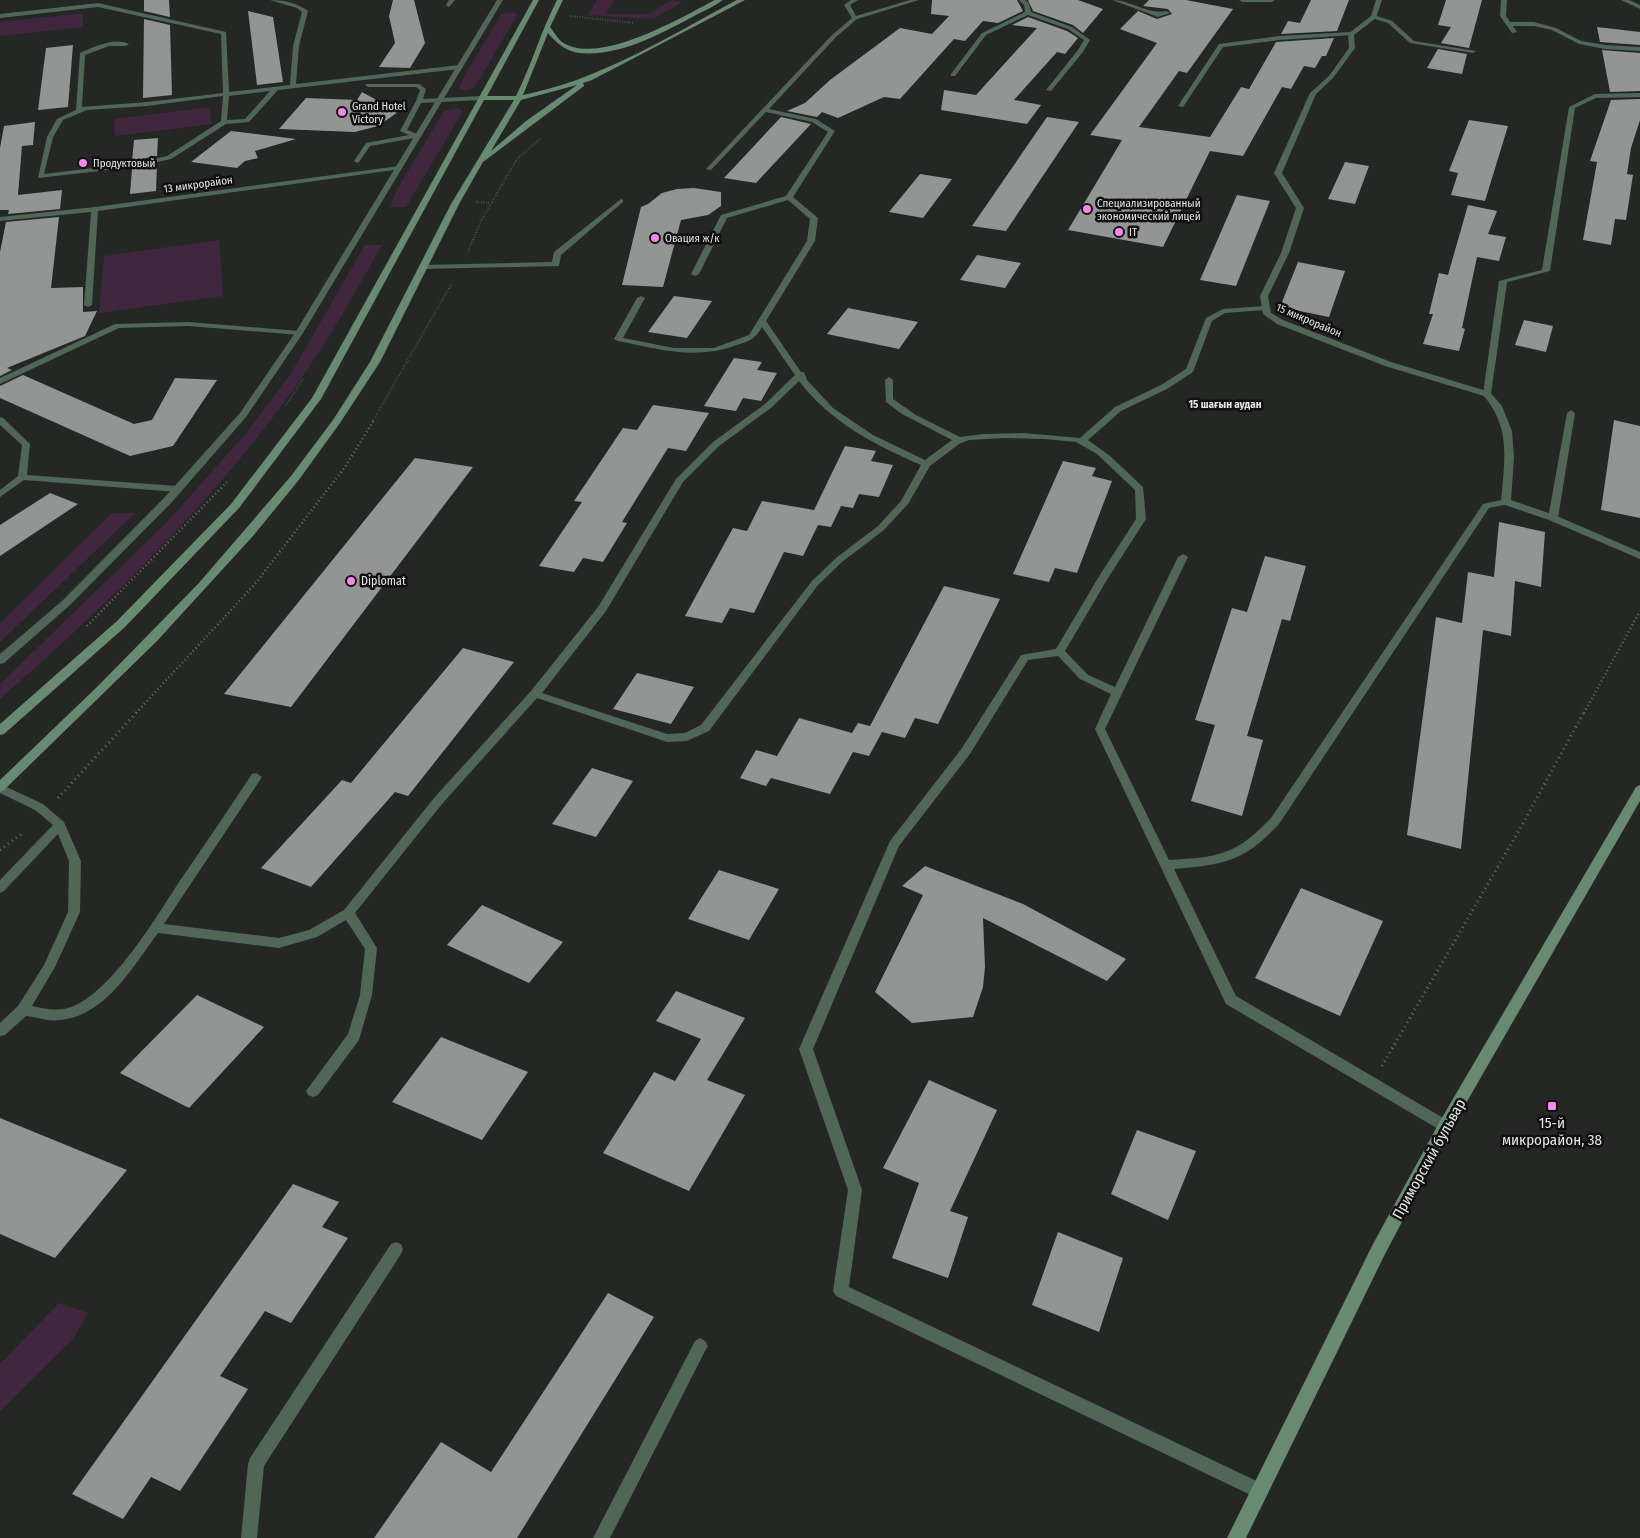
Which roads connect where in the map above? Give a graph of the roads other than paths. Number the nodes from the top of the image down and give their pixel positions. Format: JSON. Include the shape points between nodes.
{"nodes":[{"id":1,"x":273,"y":0,"type":"edge"},
{"id":2,"x":500,"y":0,"type":"edge"},
{"id":3,"x":536,"y":0,"type":"edge"},
{"id":4,"x":560,"y":0,"type":"edge"},
{"id":5,"x":720,"y":0,"type":"edge"},
{"id":6,"x":742,"y":0,"type":"edge"},
{"id":7,"x":855,"y":0,"type":"edge"},
{"id":8,"x":916,"y":0,"type":"edge"},
{"id":9,"x":1022,"y":0,"type":"edge"},
{"id":10,"x":1114,"y":0,"type":"edge"},
{"id":11,"x":1242,"y":0,"type":"edge"},
{"id":12,"x":1272,"y":0,"type":"edge"},
{"id":13,"x":1379,"y":0,"type":"edge"},
{"id":14,"x":1504,"y":0,"type":"edge"},
{"id":15,"x":1624,"y":0,"type":"edge"},
{"id":16,"x":1640,"y":6,"type":"edge"},
{"id":17,"x":1028,"y":13,"type":"junction"},
{"id":18,"x":1167,"y":13,"type":"dead end"},
{"id":19,"x":0,"y":16,"type":"edge"},
{"id":20,"x":1374,"y":17,"type":"junction"},
{"id":21,"x":854,"y":18,"type":"junction"},
{"id":22,"x":1508,"y":24,"type":"junction"},
{"id":23,"x":546,"y":26,"type":"junction"},
{"id":24,"x":1514,"y":32,"type":"dead end"},
{"id":25,"x":1351,"y":34,"type":"junction"},
{"id":26,"x":126,"y":44,"type":"dead end"},
{"id":27,"x":1640,"y":49,"type":"edge"},
{"id":28,"x":1473,"y":51,"type":"dead end"},
{"id":29,"x":459,"y":67,"type":"junction"},
{"id":30,"x":953,"y":76,"type":"dead end"},
{"id":31,"x":590,"y":79,"type":"junction"},
{"id":32,"x":368,"y":85,"type":"dead end"},
{"id":33,"x":294,"y":86,"type":"junction"},
{"id":34,"x":276,"y":88,"type":"junction"},
{"id":35,"x":1049,"y":90,"type":"dead end"},
{"id":36,"x":226,"y":95,"type":"junction"},
{"id":37,"x":1640,"y":95,"type":"edge"},
{"id":38,"x":481,"y":98,"type":"junction"},
{"id":39,"x":519,"y":98,"type":"junction"},
{"id":40,"x":419,"y":101,"type":"junction"},
{"id":41,"x":439,"y":101,"type":"junction"},
{"id":42,"x":1181,"y":106,"type":"dead end"},
{"id":43,"x":764,"y":110,"type":"junction"},
{"id":44,"x":80,"y":111,"type":"junction"},
{"id":45,"x":224,"y":122,"type":"junction"},
{"id":46,"x":418,"y":136,"type":"junction"},
{"id":47,"x":357,"y":160,"type":"dead end"},
{"id":48,"x":477,"y":166,"type":"junction"},
{"id":49,"x":399,"y":168,"type":"junction"},
{"id":50,"x":709,"y":169,"type":"dead end"},
{"id":51,"x":789,"y":197,"type":"junction"},
{"id":52,"x":621,"y":201,"type":"dead end"},
{"id":53,"x":95,"y":209,"type":"junction"},
{"id":54,"x":0,"y":219,"type":"edge"},
{"id":55,"x":423,"y":267,"type":"junction"},
{"id":56,"x":695,"y":274,"type":"dead end"},
{"id":57,"x":641,"y":298,"type":"dead end"},
{"id":58,"x":88,"y":305,"type":"dead end"},
{"id":59,"x":1264,"y":308,"type":"junction"},
{"id":60,"x":762,"y":322,"type":"junction"},
{"id":61,"x":299,"y":333,"type":"junction"},
{"id":62,"x":801,"y":374,"type":"junction"},
{"id":63,"x":889,"y":380,"type":"dead end"},
{"id":64,"x":0,"y":381,"type":"edge"},
{"id":65,"x":1487,"y":394,"type":"junction"},
{"id":66,"x":1571,"y":414,"type":"dead end"},
{"id":67,"x":0,"y":420,"type":"edge"},
{"id":68,"x":958,"y":440,"type":"junction"},
{"id":69,"x":1083,"y":440,"type":"junction"},
{"id":70,"x":926,"y":464,"type":"junction"},
{"id":71,"x":22,"y":476,"type":"junction"},
{"id":72,"x":177,"y":489,"type":"junction"},
{"id":73,"x":0,"y":494,"type":"edge"},
{"id":74,"x":1506,"y":502,"type":"junction"},
{"id":75,"x":1553,"y":518,"type":"junction"},
{"id":76,"x":1640,"y":556,"type":"edge"},
{"id":77,"x":1183,"y":557,"type":"dead end"},
{"id":78,"x":1060,"y":652,"type":"junction"},
{"id":79,"x":0,"y":660,"type":"edge"},
{"id":80,"x":1118,"y":693,"type":"junction"},
{"id":81,"x":535,"y":694,"type":"junction"},
{"id":82,"x":0,"y":731,"type":"edge"},
{"id":83,"x":256,"y":777,"type":"dead end"},
{"id":84,"x":0,"y":788,"type":"edge"},
{"id":85,"x":1640,"y":790,"type":"edge"},
{"id":86,"x":60,"y":825,"type":"junction"},
{"id":87,"x":1166,"y":865,"type":"junction"},
{"id":88,"x":0,"y":888,"type":"edge"},
{"id":89,"x":348,"y":913,"type":"junction"},
{"id":90,"x":155,"y":928,"type":"junction"},
{"id":91,"x":22,"y":1010,"type":"junction"},
{"id":92,"x":0,"y":1031,"type":"edge"},
{"id":93,"x":312,"y":1090,"type":"dead end"},
{"id":94,"x":1445,"y":1126,"type":"junction"},
{"id":95,"x":396,"y":1249,"type":"dead end"},
{"id":96,"x":700,"y":1346,"type":"dead end"},
{"id":97,"x":1259,"y":1491,"type":"junction"},
{"id":98,"x":249,"y":1538,"type":"edge"},
{"id":99,"x":601,"y":1538,"type":"edge"},
{"id":100,"x":1236,"y":1538,"type":"edge"}],
"edges":[{"from":1,"to":33,"type":"lane","via":[[305,11],[296,46]]},
{"from":2,"to":29,"type":"street"},
{"from":3,"to":38,"type":"main road"},
{"from":4,"to":23,"type":"main road"},
{"from":5,"to":23,"type":"main road","via":[[636,41],[601,51],[559,46]]},
{"from":6,"to":31,"type":"main road"},
{"from":7,"to":21,"type":"lane","via":[[847,5]]},
{"from":8,"to":21,"type":"lane"},
{"from":9,"to":17,"type":"lane","via":[[1027,4]]},
{"from":10,"to":18,"type":"lane","via":[[1158,15]]},
{"from":11,"to":12,"type":"lane"},
{"from":13,"to":20,"type":"street"},
{"from":14,"to":22,"type":"lane","via":[[1503,16]]},
{"from":15,"to":16,"type":"lane"},
{"from":17,"to":30,"type":"lane","via":[[984,34]]},
{"from":17,"to":35,"type":"lane","via":[[1070,28],[1087,40]]},
{"from":19,"to":36,"type":"lane","via":[[98,5],[224,33]]},
{"from":20,"to":25,"type":"street"},
{"from":20,"to":28,"type":"lane","via":[[1390,22],[1412,42]]},
{"from":21,"to":43,"type":"lane"},
{"from":22,"to":24,"type":"lane"},
{"from":22,"to":27,"type":"lane","via":[[1534,24],[1554,29],[1579,42]]},
{"from":23,"to":39,"type":"main road"},
{"from":25,"to":42,"type":"lane","via":[[1221,45]]},
{"from":25,"to":59,"type":"street","name":"15 микрорайон","via":[[1352,48],[1331,77],[1313,93],[1278,173],[1300,208],[1286,254],[1264,296]]},
{"from":26,"to":44,"type":"lane","via":[[108,44],[82,54]]},
{"from":29,"to":33,"type":"lane"},
{"from":29,"to":41,"type":"street"},
{"from":31,"to":39,"type":"main road","via":[[545,94]]},
{"from":31,"to":48,"type":"main road"},
{"from":32,"to":40,"type":"lane","via":[[417,85],[423,90]]},
{"from":33,"to":34,"type":"lane"},
{"from":34,"to":36,"type":"lane"},
{"from":34,"to":45,"type":"lane","via":[[247,121]]},
{"from":36,"to":44,"type":"lane"},
{"from":36,"to":45,"type":"lane"},
{"from":37,"to":65,"type":"lane","via":[[1595,96],[1572,107],[1546,271],[1503,280]]},
{"from":38,"to":39,"type":"main road"},
{"from":38,"to":41,"type":"lane"},
{"from":38,"to":82,"type":"main road","via":[[316,399],[235,506],[121,624]]},
{"from":39,"to":48,"type":"main road"},
{"from":40,"to":41,"type":"lane"},
{"from":40,"to":46,"type":"lane","via":[[403,131]]},
{"from":41,"to":46,"type":"street"},
{"from":43,"to":50,"type":"lane"},
{"from":43,"to":51,"type":"lane","via":[[814,120],[832,131]]},
{"from":44,"to":45,"type":"lane","via":[[60,119],[50,137],[40,177],[170,158]]},
{"from":46,"to":47,"type":"lane","via":[[368,144]]},
{"from":46,"to":49,"type":"street"},
{"from":48,"to":55,"type":"main road"},
{"from":49,"to":53,"type":"lane","name":"13 микрорайон"},
{"from":49,"to":61,"type":"street"},
{"from":51,"to":56,"type":"lane","via":[[724,217]]},
{"from":51,"to":60,"type":"lane","via":[[814,218],[811,241]]},
{"from":52,"to":55,"type":"lane","via":[[557,254],[556,264]]},
{"from":53,"to":54,"type":"lane","name":"13 микрорайон"},
{"from":53,"to":58,"type":"lane"},
{"from":55,"to":84,"type":"main road","via":[[376,361],[262,519],[159,634]]},
{"from":57,"to":60,"type":"lane","via":[[618,339],[674,350],[715,350],[752,338]]},
{"from":59,"to":65,"type":"street","name":"15 микрорайон","via":[[1280,322],[1388,364]]},
{"from":59,"to":69,"type":"lane","via":[[1222,311],[1209,320],[1190,370],[1164,387],[1118,409]]},
{"from":60,"to":62,"type":"lane"},
{"from":61,"to":64,"type":"lane","via":[[188,324],[118,326]]},
{"from":61,"to":72,"type":"street","via":[[242,415]]},
{"from":62,"to":70,"type":"lane","via":[[819,399],[861,431]]},
{"from":62,"to":81,"type":"lane","via":[[768,406],[716,444],[679,481],[602,609]]},
{"from":63,"to":68,"type":"lane","via":[[889,400],[901,412],[938,427]]},
{"from":65,"to":74,"type":"street","via":[[1500,409],[1509,429]]},
{"from":66,"to":75,"type":"lane"},
{"from":67,"to":71,"type":"lane","via":[[26,444]]},
{"from":68,"to":69,"type":"lane","via":[[1002,434]]},
{"from":68,"to":70,"type":"lane"},
{"from":69,"to":78,"type":"lane","via":[[1140,489],[1141,519],[1102,578]]},
{"from":70,"to":81,"type":"lane","via":[[905,502],[882,528],[839,560],[815,583],[705,728],[686,737],[667,738]]},
{"from":71,"to":72,"type":"lane"},
{"from":71,"to":73,"type":"lane"},
{"from":72,"to":79,"type":"street","via":[[66,603]]},
{"from":74,"to":75,"type":"street"},
{"from":74,"to":87,"type":"lane","via":[[1486,506],[1275,821],[1258,841],[1240,853],[1214,861]]},
{"from":75,"to":76,"type":"street"},
{"from":77,"to":80,"type":"lane"},
{"from":78,"to":80,"type":"lane","via":[[1084,677]]},
{"from":78,"to":97,"type":"lane","via":[[1025,657],[966,752],[894,844],[806,1049],[855,1190],[841,1291]]},
{"from":80,"to":87,"type":"lane","via":[[1100,730]]},
{"from":81,"to":89,"type":"lane","via":[[438,802]]},
{"from":83,"to":90,"type":"lane"},
{"from":84,"to":86,"type":"lane","via":[[44,812]]},
{"from":85,"to":94,"type":"main road","name":"Приморский бульвар"},
{"from":86,"to":88,"type":"lane"},
{"from":86,"to":91,"type":"lane","via":[[75,862],[74,912],[50,967]]},
{"from":87,"to":94,"type":"lane","via":[[1231,1000]]},
{"from":89,"to":90,"type":"lane","via":[[313,934],[279,943]]},
{"from":89,"to":93,"type":"lane","via":[[371,948],[366,995],[354,1036]]},
{"from":90,"to":91,"type":"lane","via":[[103,994],[83,1008],[61,1015]]},
{"from":91,"to":92,"type":"lane"},
{"from":94,"to":97,"type":"main road","name":"Приморский бульвар"},
{"from":95,"to":98,"type":"lane","via":[[256,1464]]},
{"from":96,"to":99,"type":"lane"},
{"from":97,"to":100,"type":"main road","name":"Приморский бульвар"}]}
